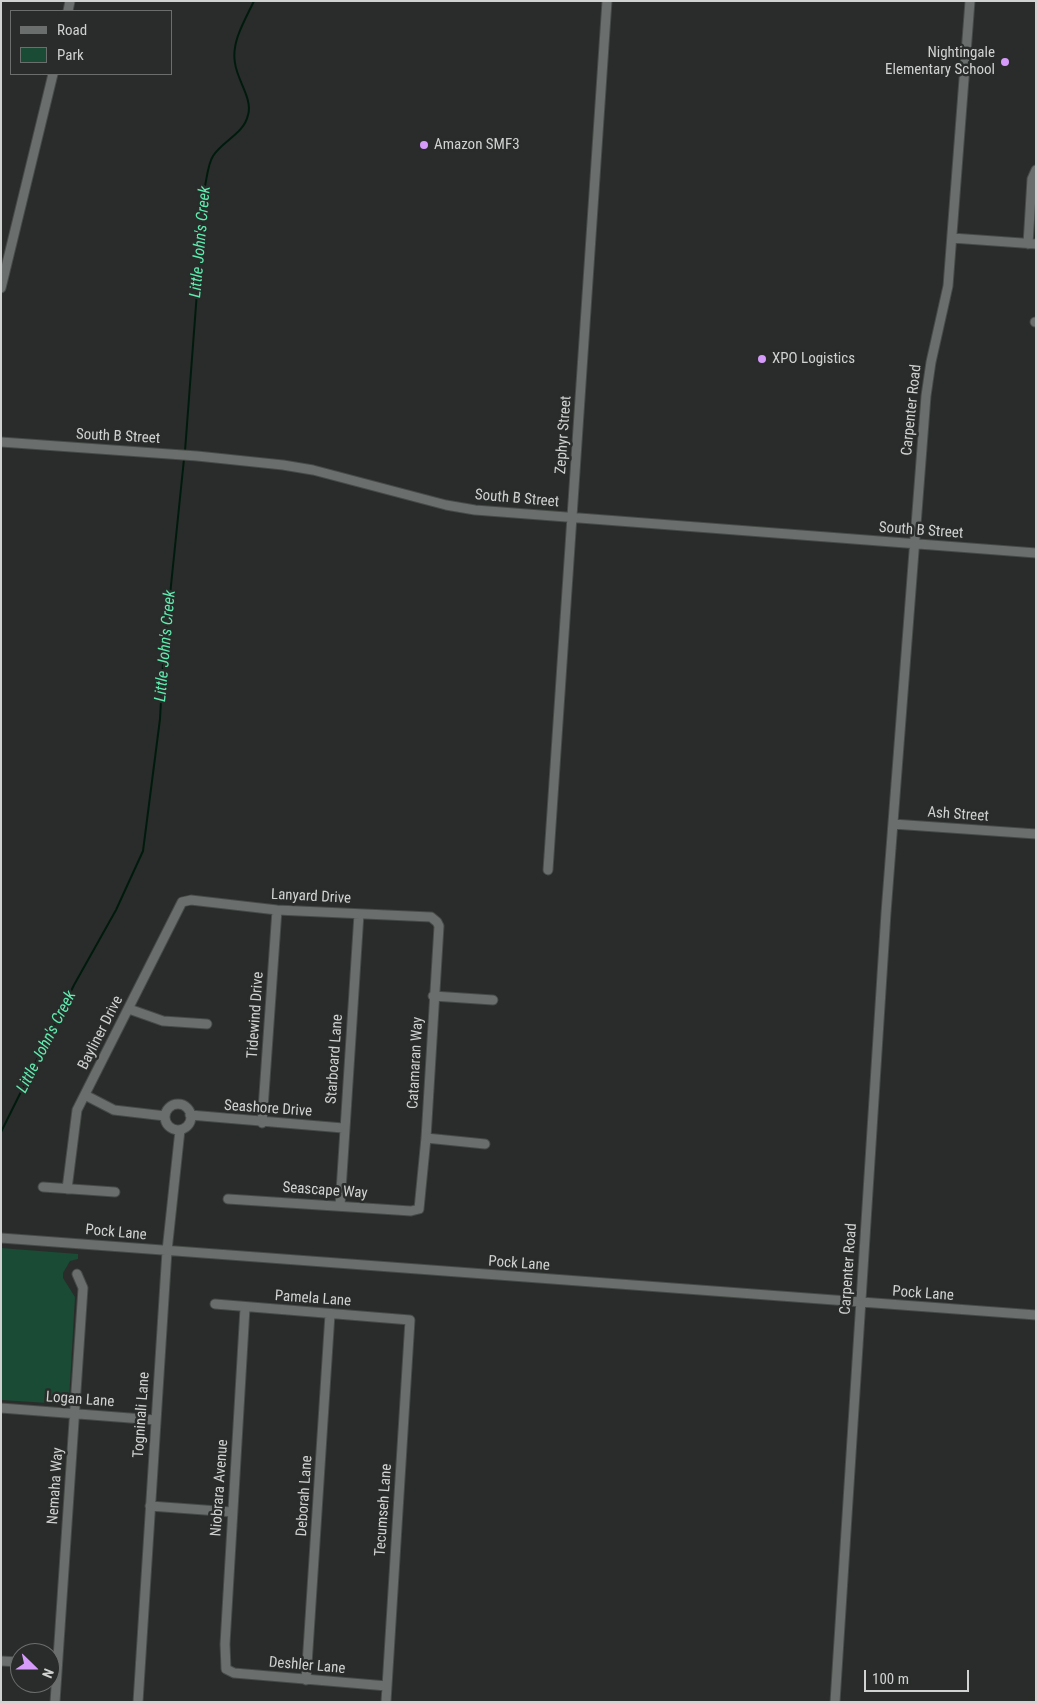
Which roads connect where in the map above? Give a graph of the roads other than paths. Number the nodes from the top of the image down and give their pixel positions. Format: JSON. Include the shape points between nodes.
{"nodes":[{"id":1,"x":607,"y":1,"type":"edge"},
{"id":2,"x":970,"y":1,"type":"edge"},
{"id":3,"x":53,"y":75,"type":"edge"},
{"id":4,"x":1036,"y":170,"type":"edge"},
{"id":5,"x":952,"y":238,"type":"junction"},
{"id":6,"x":1032,"y":244,"type":"edge"},
{"id":7,"x":1,"y":288,"type":"edge"},
{"id":8,"x":1,"y":442,"type":"edge"},
{"id":9,"x":572,"y":518,"type":"junction"},
{"id":10,"x":914,"y":544,"type":"junction"},
{"id":11,"x":1036,"y":553,"type":"edge"},
{"id":12,"x":893,"y":824,"type":"junction"},
{"id":13,"x":1036,"y":834,"type":"edge"},
{"id":14,"x":548,"y":870,"type":"dead end"},
{"id":15,"x":186,"y":900,"type":"joint"},
{"id":16,"x":277,"y":910,"type":"junction"},
{"id":17,"x":359,"y":914,"type":"junction"},
{"id":18,"x":435,"y":920,"type":"joint"},
{"id":19,"x":433,"y":996,"type":"junction"},
{"id":20,"x":493,"y":1000,"type":"dead end"},
{"id":21,"x":129,"y":1009,"type":"junction"},
{"id":22,"x":206,"y":1024,"type":"dead end"},
{"id":23,"x":84,"y":1095,"type":"junction"},
{"id":24,"x":190,"y":1115,"type":"junction"},
{"id":25,"x":165,"y":1116,"type":"junction"},
{"id":26,"x":262,"y":1123,"type":"junction"},
{"id":27,"x":343,"y":1128,"type":"junction"},
{"id":28,"x":180,"y":1130,"type":"junction"},
{"id":29,"x":426,"y":1138,"type":"junction"},
{"id":30,"x":484,"y":1144,"type":"dead end"},
{"id":31,"x":43,"y":1187,"type":"dead end"},
{"id":32,"x":67,"y":1189,"type":"junction"},
{"id":33,"x":115,"y":1192,"type":"dead end"},
{"id":34,"x":228,"y":1199,"type":"dead end"},
{"id":35,"x":340,"y":1206,"type":"junction"},
{"id":36,"x":419,"y":1208,"type":"joint"},
{"id":37,"x":1,"y":1238,"type":"edge"},
{"id":38,"x":167,"y":1251,"type":"junction"},
{"id":39,"x":77,"y":1274,"type":"dead end"},
{"id":40,"x":861,"y":1302,"type":"junction"},
{"id":41,"x":215,"y":1304,"type":"dead end"},
{"id":42,"x":245,"y":1308,"type":"junction"},
{"id":43,"x":330,"y":1314,"type":"junction"},
{"id":44,"x":1036,"y":1315,"type":"edge"},
{"id":45,"x":410,"y":1320,"type":"joint"},
{"id":46,"x":1,"y":1408,"type":"edge"},
{"id":47,"x":74,"y":1414,"type":"junction"},
{"id":48,"x":156,"y":1420,"type":"junction"},
{"id":49,"x":150,"y":1506,"type":"junction"},
{"id":50,"x":232,"y":1512,"type":"junction"},
{"id":51,"x":56,"y":1643,"type":"edge"},
{"id":52,"x":226,"y":1669,"type":"joint"},
{"id":53,"x":306,"y":1680,"type":"junction"},
{"id":54,"x":387,"y":1686,"type":"junction"},
{"id":55,"x":138,"y":1702,"type":"edge"},
{"id":56,"x":386,"y":1702,"type":"edge"},
{"id":57,"x":835,"y":1702,"type":"edge"}],
"edges":[{"from":1,"to":9,"type":"street","name":"Zephyr Street"},
{"from":2,"to":5,"type":"street","name":"Carpenter Road"},
{"from":3,"to":7,"type":"street"},
{"from":4,"to":6,"type":"street","via":[[1032,179]]},
{"from":5,"to":6,"type":"street"},
{"from":5,"to":10,"type":"street","name":"Carpenter Road","via":[[948,286],[928,382]]},
{"from":8,"to":9,"type":"street","name":"South B Street","via":[[166,453],[313,470],[446,505]]},
{"from":9,"to":10,"type":"street","name":"South B Street"},
{"from":9,"to":14,"type":"street","name":"Zephyr Street"},
{"from":10,"to":11,"type":"street","name":"South B Street"},
{"from":10,"to":12,"type":"street","name":"Carpenter Road"},
{"from":12,"to":13,"type":"street","name":"Ash Street"},
{"from":12,"to":40,"type":"street","name":"Carpenter Road"},
{"from":15,"to":16,"type":"street","name":"Lanyard Drive"},
{"from":15,"to":21,"type":"street","name":"Bayliner Drive","via":[[180,906]]},
{"from":16,"to":17,"type":"street","name":"Lanyard Drive"},
{"from":16,"to":26,"type":"street","name":"Tidewind Drive"},
{"from":17,"to":18,"type":"street","name":"Lanyard Drive","via":[[431,917]]},
{"from":17,"to":27,"type":"street","name":"Starboard Lane"},
{"from":18,"to":19,"type":"street","name":"Catamaran Way","via":[[439,926]]},
{"from":19,"to":20,"type":"street"},
{"from":19,"to":29,"type":"street","name":"Catamaran Way"},
{"from":21,"to":22,"type":"street","via":[[163,1021]]},
{"from":21,"to":23,"type":"street","name":"Bayliner Drive"},
{"from":23,"to":25,"type":"street","via":[[114,1110]]},
{"from":23,"to":32,"type":"street","name":"Bayliner Drive","via":[[75,1118]]},
{"from":24,"to":25,"type":"street","name":"Seashore Drive","via":[[187,1108],[175,1104],[170,1106]]},
{"from":24,"to":26,"type":"street","name":"Seashore Drive"},
{"from":24,"to":28,"type":"street","via":[[186,1127]]},
{"from":25,"to":28,"type":"street","via":[[167,1124],[174,1130]]},
{"from":26,"to":27,"type":"street","name":"Seashore Drive"},
{"from":27,"to":35,"type":"street","name":"Starboard Lane"},
{"from":28,"to":38,"type":"street","name":"Togninali Lane"},
{"from":29,"to":30,"type":"street"},
{"from":29,"to":36,"type":"street","name":"Catamaran Way"},
{"from":31,"to":32,"type":"street"},
{"from":32,"to":33,"type":"street"},
{"from":34,"to":35,"type":"street","name":"Seascape Way"},
{"from":35,"to":36,"type":"street","name":"Seascape Way","via":[[411,1211]]},
{"from":37,"to":38,"type":"street","name":"Pock Lane"},
{"from":38,"to":40,"type":"street","name":"Pock Lane"},
{"from":38,"to":48,"type":"street","name":"Togninali Lane"},
{"from":39,"to":47,"type":"street","name":"Nemaha Way","via":[[83,1288]]},
{"from":40,"to":44,"type":"street","name":"Pock Lane"},
{"from":40,"to":57,"type":"street","name":"Carpenter Road"},
{"from":41,"to":42,"type":"street","name":"Pamela Lane"},
{"from":42,"to":43,"type":"street","name":"Pamela Lane"},
{"from":42,"to":50,"type":"street","name":"Niobrara Avenue"},
{"from":43,"to":45,"type":"street","name":"Pamela Lane"},
{"from":43,"to":53,"type":"street","name":"Deborah Lane"},
{"from":45,"to":54,"type":"street","name":"Tecumseh Lane"},
{"from":46,"to":47,"type":"street","name":"Logan Lane"},
{"from":47,"to":48,"type":"street","name":"Logan Lane"},
{"from":47,"to":51,"type":"street","name":"Nemaha Way"},
{"from":48,"to":49,"type":"street","name":"Togninali Lane"},
{"from":49,"to":50,"type":"street"},
{"from":49,"to":55,"type":"street","name":"Togninali Lane"},
{"from":50,"to":52,"type":"street","name":"Niobrara Avenue","via":[[224,1644]]},
{"from":52,"to":53,"type":"street","name":"Deshler Lane","via":[[234,1673]]},
{"from":53,"to":54,"type":"street","name":"Deshler Lane"},
{"from":54,"to":56,"type":"street","name":"Tecumseh Lane"}]}
